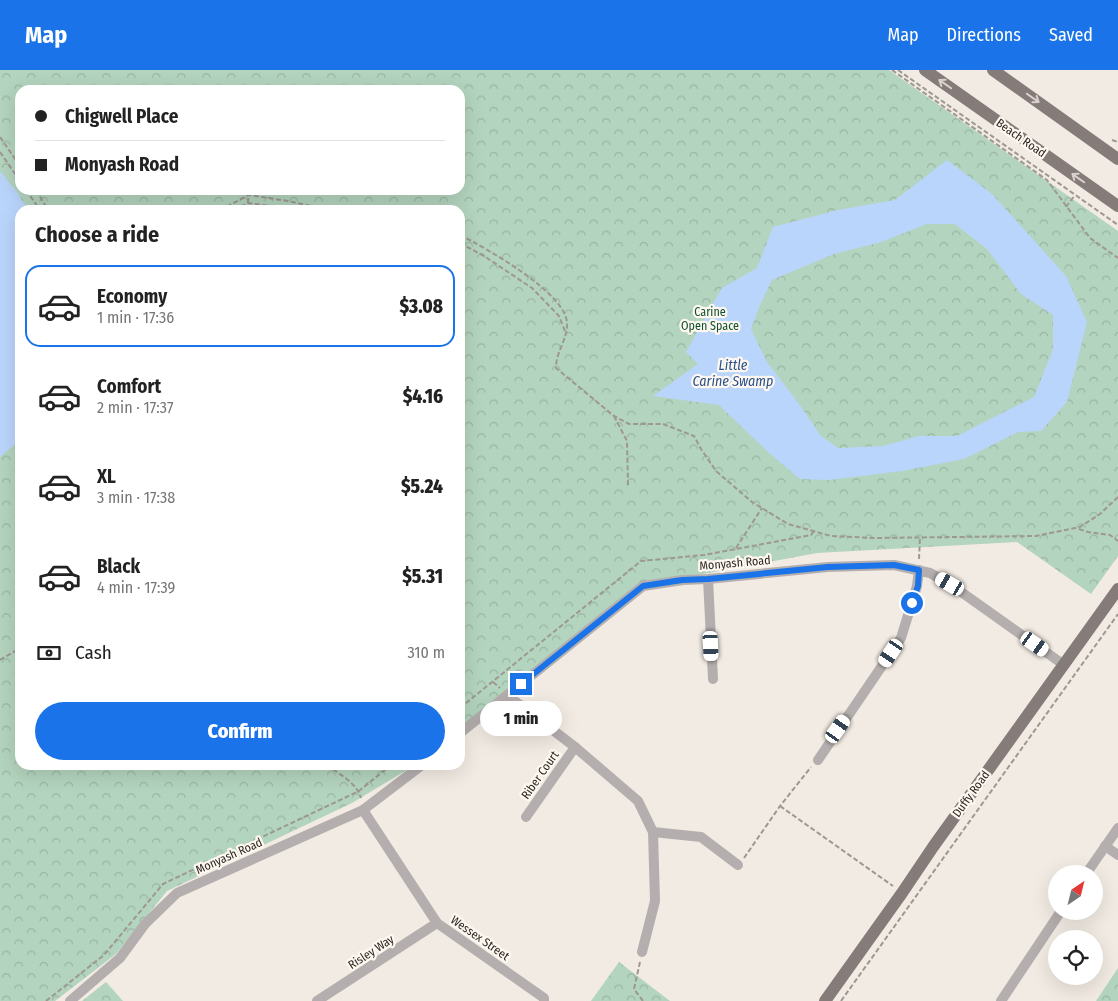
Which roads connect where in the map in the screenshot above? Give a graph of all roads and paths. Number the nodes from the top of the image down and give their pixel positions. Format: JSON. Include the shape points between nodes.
{"nodes":[{"id":1,"x":892,"y":70,"type":"edge"},
{"id":2,"x":898,"y":70,"type":"edge"},
{"id":3,"x":925,"y":70,"type":"edge"},
{"id":4,"x":993,"y":70,"type":"edge"},
{"id":5,"x":0,"y":137,"type":"edge"},
{"id":6,"x":0,"y":152,"type":"edge"},
{"id":7,"x":15,"y":159,"type":"edge"},
{"id":8,"x":1118,"y":159,"type":"edge"},
{"id":9,"x":15,"y":174,"type":"edge"},
{"id":10,"x":249,"y":195,"type":"junction"},
{"id":11,"x":1075,"y":195,"type":"junction"},
{"id":12,"x":248,"y":203,"type":"junction"},
{"id":13,"x":230,"y":205,"type":"edge"},
{"id":14,"x":244,"y":205,"type":"edge"},
{"id":15,"x":263,"y":205,"type":"edge"},
{"id":16,"x":307,"y":205,"type":"edge"},
{"id":17,"x":1066,"y":206,"type":"junction"},
{"id":18,"x":1118,"y":206,"type":"edge"},
{"id":19,"x":1118,"y":225,"type":"edge"},
{"id":20,"x":465,"y":238,"type":"edge"},
{"id":21,"x":465,"y":246,"type":"edge"},
{"id":22,"x":1118,"y":258,"type":"edge"},
{"id":23,"x":566,"y":333,"type":"junction"},
{"id":24,"x":614,"y":416,"type":"junction"},
{"id":25,"x":701,"y":449,"type":"junction"},
{"id":26,"x":697,"y":451,"type":"dead end"},
{"id":27,"x":628,"y":486,"type":"dead end"},
{"id":28,"x":1118,"y":497,"type":"edge"},
{"id":29,"x":762,"y":508,"type":"junction"},
{"id":30,"x":1076,"y":528,"type":"junction"},
{"id":31,"x":920,"y":537,"type":"junction"},
{"id":32,"x":1118,"y":541,"type":"edge"},
{"id":33,"x":736,"y":548,"type":"dead end"},
{"id":34,"x":919,"y":570,"type":"junction"},
{"id":35,"x":708,"y":579,"type":"junction"},
{"id":36,"x":1118,"y":589,"type":"edge"},
{"id":37,"x":1118,"y":614,"type":"edge"},
{"id":38,"x":15,"y":651,"type":"edge"},
{"id":39,"x":0,"y":660,"type":"edge"},
{"id":40,"x":1064,"y":665,"type":"junction"},
{"id":41,"x":713,"y":679,"type":"dead end"},
{"id":42,"x":507,"y":695,"type":"junction"},
{"id":43,"x":465,"y":729,"type":"edge"},
{"id":44,"x":575,"y":747,"type":"junction"},
{"id":45,"x":818,"y":760,"type":"joint"},
{"id":46,"x":333,"y":770,"type":"edge"},
{"id":47,"x":415,"y":770,"type":"edge"},
{"id":48,"x":780,"y":806,"type":"junction"},
{"id":49,"x":363,"y":810,"type":"junction"},
{"id":50,"x":526,"y":817,"type":"dead end"},
{"id":51,"x":1118,"y":828,"type":"edge"},
{"id":52,"x":653,"y":832,"type":"junction"},
{"id":53,"x":1105,"y":846,"type":"junction"},
{"id":54,"x":1118,"y":855,"type":"edge"},
{"id":55,"x":738,"y":865,"type":"joint"},
{"id":56,"x":1092,"y":865,"type":"edge"},
{"id":57,"x":902,"y":893,"type":"junction"},
{"id":58,"x":1055,"y":920,"type":"edge"},
{"id":59,"x":437,"y":924,"type":"junction"},
{"id":60,"x":642,"y":952,"type":"joint"},
{"id":61,"x":70,"y":1001,"type":"edge"},
{"id":62,"x":318,"y":1001,"type":"edge"},
{"id":63,"x":544,"y":1001,"type":"edge"},
{"id":64,"x":643,"y":1001,"type":"edge"},
{"id":65,"x":825,"y":1001,"type":"edge"},
{"id":66,"x":841,"y":1001,"type":"edge"},
{"id":67,"x":1001,"y":1001,"type":"edge"}],
"edges":[{"from":1,"to":17,"type":"path","via":[[1047,180]]},
{"from":2,"to":11,"type":"path"},
{"from":18,"to":3,"type":"main road","name":"Beach Road","one_way":true},
{"from":4,"to":8,"type":"main road","one_way":true},
{"from":5,"to":7,"type":"path"},
{"from":6,"to":9,"type":"path"},
{"from":10,"to":12,"type":"path"},
{"from":10,"to":13,"type":"path"},
{"from":10,"to":16,"type":"path"},
{"from":11,"to":17,"type":"path"},
{"from":11,"to":19,"type":"path"},
{"from":12,"to":14,"type":"path"},
{"from":12,"to":15,"type":"path"},
{"from":17,"to":22,"type":"path","via":[[1090,238]]},
{"from":20,"to":23,"type":"path","via":[[530,278],[558,303],[567,321]]},
{"from":21,"to":23,"type":"path","via":[[532,288],[559,316]]},
{"from":23,"to":24,"type":"path","via":[[556,368]]},
{"from":24,"to":25,"type":"path","via":[[629,424],[662,424],[694,436]]},
{"from":24,"to":27,"type":"path","via":[[627,441]]},
{"from":25,"to":26,"type":"path"},
{"from":25,"to":29,"type":"path","via":[[716,471]]},
{"from":28,"to":30,"type":"path","via":[[1100,514]]},
{"from":29,"to":31,"type":"path","via":[[788,524],[831,536]]},
{"from":29,"to":33,"type":"path"},
{"from":30,"to":31,"type":"path","via":[[1036,536]]},
{"from":30,"to":32,"type":"path","via":[[1110,535]]},
{"from":31,"to":34,"type":"path"},
{"from":34,"to":35,"type":"street","name":"Monyash Road","via":[[894,565],[828,567]]},
{"from":34,"to":40,"type":"street","name":"Monyash Road","via":[[930,572],[950,584]]},
{"from":34,"to":45,"type":"street","via":[[918,586],[901,638]]},
{"from":35,"to":41,"type":"street"},
{"from":35,"to":42,"type":"street","name":"Monyash Road","via":[[643,586]]},
{"from":36,"to":40,"type":"main road","name":"Duffy Road"},
{"from":37,"to":66,"type":"path"},
{"from":38,"to":39,"type":"path"},
{"from":40,"to":57,"type":"main road","name":"Duffy Road"},
{"from":42,"to":43,"type":"street","name":"Monyash Road"},
{"from":42,"to":44,"type":"street"},
{"from":44,"to":50,"type":"street","name":"Riber Court"},
{"from":44,"to":52,"type":"street","via":[[638,800]]},
{"from":45,"to":48,"type":"path"},
{"from":46,"to":49,"type":"path","via":[[359,791]]},
{"from":47,"to":49,"type":"street","name":"Monyash Road"},
{"from":48,"to":55,"type":"path"},
{"from":48,"to":57,"type":"path"},
{"from":49,"to":59,"type":"street","name":"Wessex Street"},
{"from":49,"to":61,"type":"street","name":"Monyash Road","via":[[178,893],[145,924],[120,958]]},
{"from":51,"to":53,"type":"street"},
{"from":52,"to":55,"type":"street","via":[[701,837]]},
{"from":52,"to":60,"type":"street","via":[[655,901]]},
{"from":53,"to":54,"type":"street"},
{"from":53,"to":56,"type":"street"},
{"from":57,"to":65,"type":"main road","name":"Duffy Road"},
{"from":58,"to":67,"type":"street"},
{"from":59,"to":62,"type":"street","name":"Risley Way"},
{"from":59,"to":63,"type":"street","name":"Wessex Street"},
{"from":60,"to":64,"type":"path","via":[[634,988]]}]}
